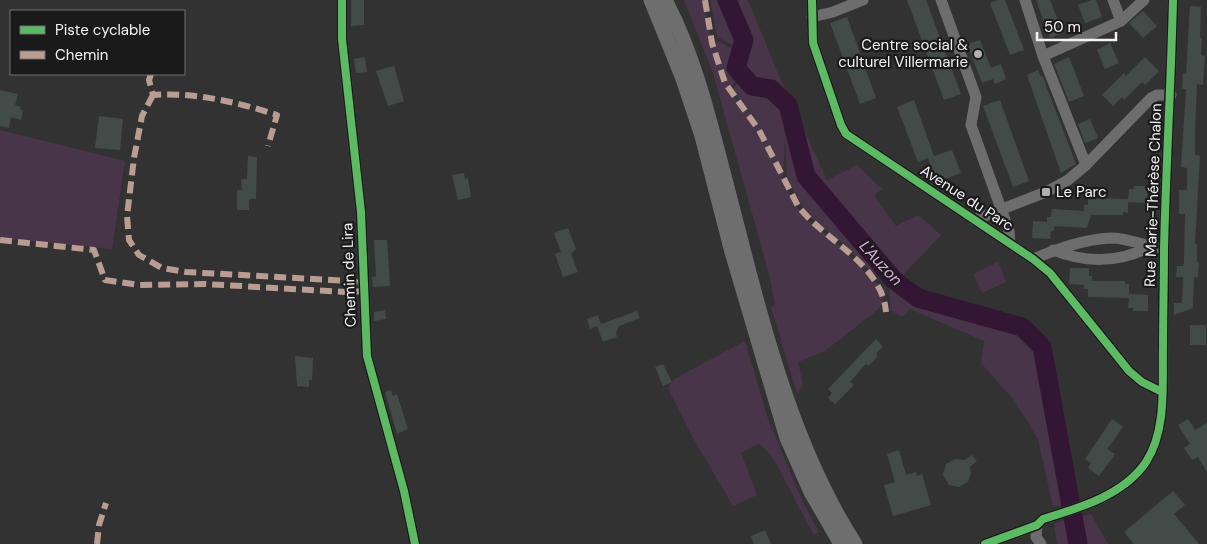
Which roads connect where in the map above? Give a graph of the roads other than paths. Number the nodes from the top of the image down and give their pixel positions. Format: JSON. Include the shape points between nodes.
{"nodes":[{"id":1,"x":342,"y":0,"type":"edge"},
{"id":2,"x":651,"y":0,"type":"edge"},
{"id":3,"x":665,"y":0,"type":"edge"},
{"id":4,"x":812,"y":0,"type":"edge"},
{"id":5,"x":863,"y":0,"type":"edge"},
{"id":6,"x":941,"y":0,"type":"edge"},
{"id":7,"x":1025,"y":0,"type":"edge"},
{"id":8,"x":1113,"y":0,"type":"edge"},
{"id":9,"x":1144,"y":0,"type":"edge"},
{"id":10,"x":1173,"y":0,"type":"edge"},
{"id":11,"x":812,"y":16,"type":"junction"},
{"id":12,"x":1120,"y":21,"type":"junction"},
{"id":13,"x":1043,"y":56,"type":"junction"},
{"id":14,"x":1171,"y":95,"type":"junction"},
{"id":15,"x":1086,"y":164,"type":"junction"},
{"id":16,"x":1000,"y":209,"type":"junction"},
{"id":17,"x":974,"y":220,"type":"junction"},
{"id":18,"x":1010,"y":243,"type":"junction"},
{"id":19,"x":1149,"y":247,"type":"junction"},
{"id":20,"x":1164,"y":248,"type":"junction"},
{"id":21,"x":1053,"y":250,"type":"junction"},
{"id":22,"x":1033,"y":259,"type":"junction"},
{"id":23,"x":1162,"y":392,"type":"junction"},
{"id":24,"x":1036,"y":525,"type":"junction"},
{"id":25,"x":415,"y":544,"type":"edge"},
{"id":26,"x":842,"y":544,"type":"edge"},
{"id":27,"x":855,"y":544,"type":"edge"},
{"id":28,"x":984,"y":544,"type":"edge"},
{"id":29,"x":1041,"y":544,"type":"edge"}],
"edges":[{"from":1,"to":25,"type":"street","name":"Chemin de Lira","via":[[342,39],[361,212],[367,356]]},
{"from":2,"to":26,"type":"main road","via":[[702,136],[732,252],[787,438],[811,492]]},
{"from":3,"to":27,"type":"main road","via":[[688,52],[798,431],[808,458]]},
{"from":4,"to":11,"type":"street","name":"Avenue du Parc"},
{"from":5,"to":11,"type":"street"},
{"from":6,"to":16,"type":"street","via":[[976,97],[971,125]]},
{"from":7,"to":13,"type":"street"},
{"from":8,"to":12,"type":"street"},
{"from":9,"to":12,"type":"street"},
{"from":10,"to":14,"type":"street","name":"Rue Marie-Thérèse Chalon"},
{"from":11,"to":17,"type":"street","name":"Avenue du Parc","via":[[816,52],[846,134]]},
{"from":12,"to":13,"type":"street"},
{"from":13,"to":15,"type":"street"},
{"from":14,"to":15,"type":"street","via":[[1152,98]]},
{"from":14,"to":20,"type":"street","name":"Rue Marie-Thérèse Chalon"},
{"from":15,"to":16,"type":"street","via":[[1059,186]]},
{"from":16,"to":17,"type":"street"},
{"from":16,"to":18,"type":"street"},
{"from":17,"to":18,"type":"street","name":"Avenue du Parc"},
{"from":18,"to":22,"type":"street","name":"Avenue du Parc"},
{"from":19,"to":20,"type":"street"},
{"from":19,"to":21,"type":"street","via":[[1112,238]]},
{"from":19,"to":21,"type":"street","via":[[1132,256],[1110,260],[1080,258]]},
{"from":20,"to":23,"type":"street","name":"Rue Marie-Thérèse Chalon"},
{"from":21,"to":22,"type":"street"},
{"from":22,"to":23,"type":"street","name":"Avenue du Parc","via":[[1050,274],[1129,371]]},
{"from":23,"to":24,"type":"street","name":"Rue Marie-Thérèse Chalon","via":[[1161,418],[1154,445],[1147,460],[1128,481],[1084,506],[1043,519]]},
{"from":24,"to":28,"type":"street"},
{"from":24,"to":29,"type":"street","via":[[1036,537]]}]}
